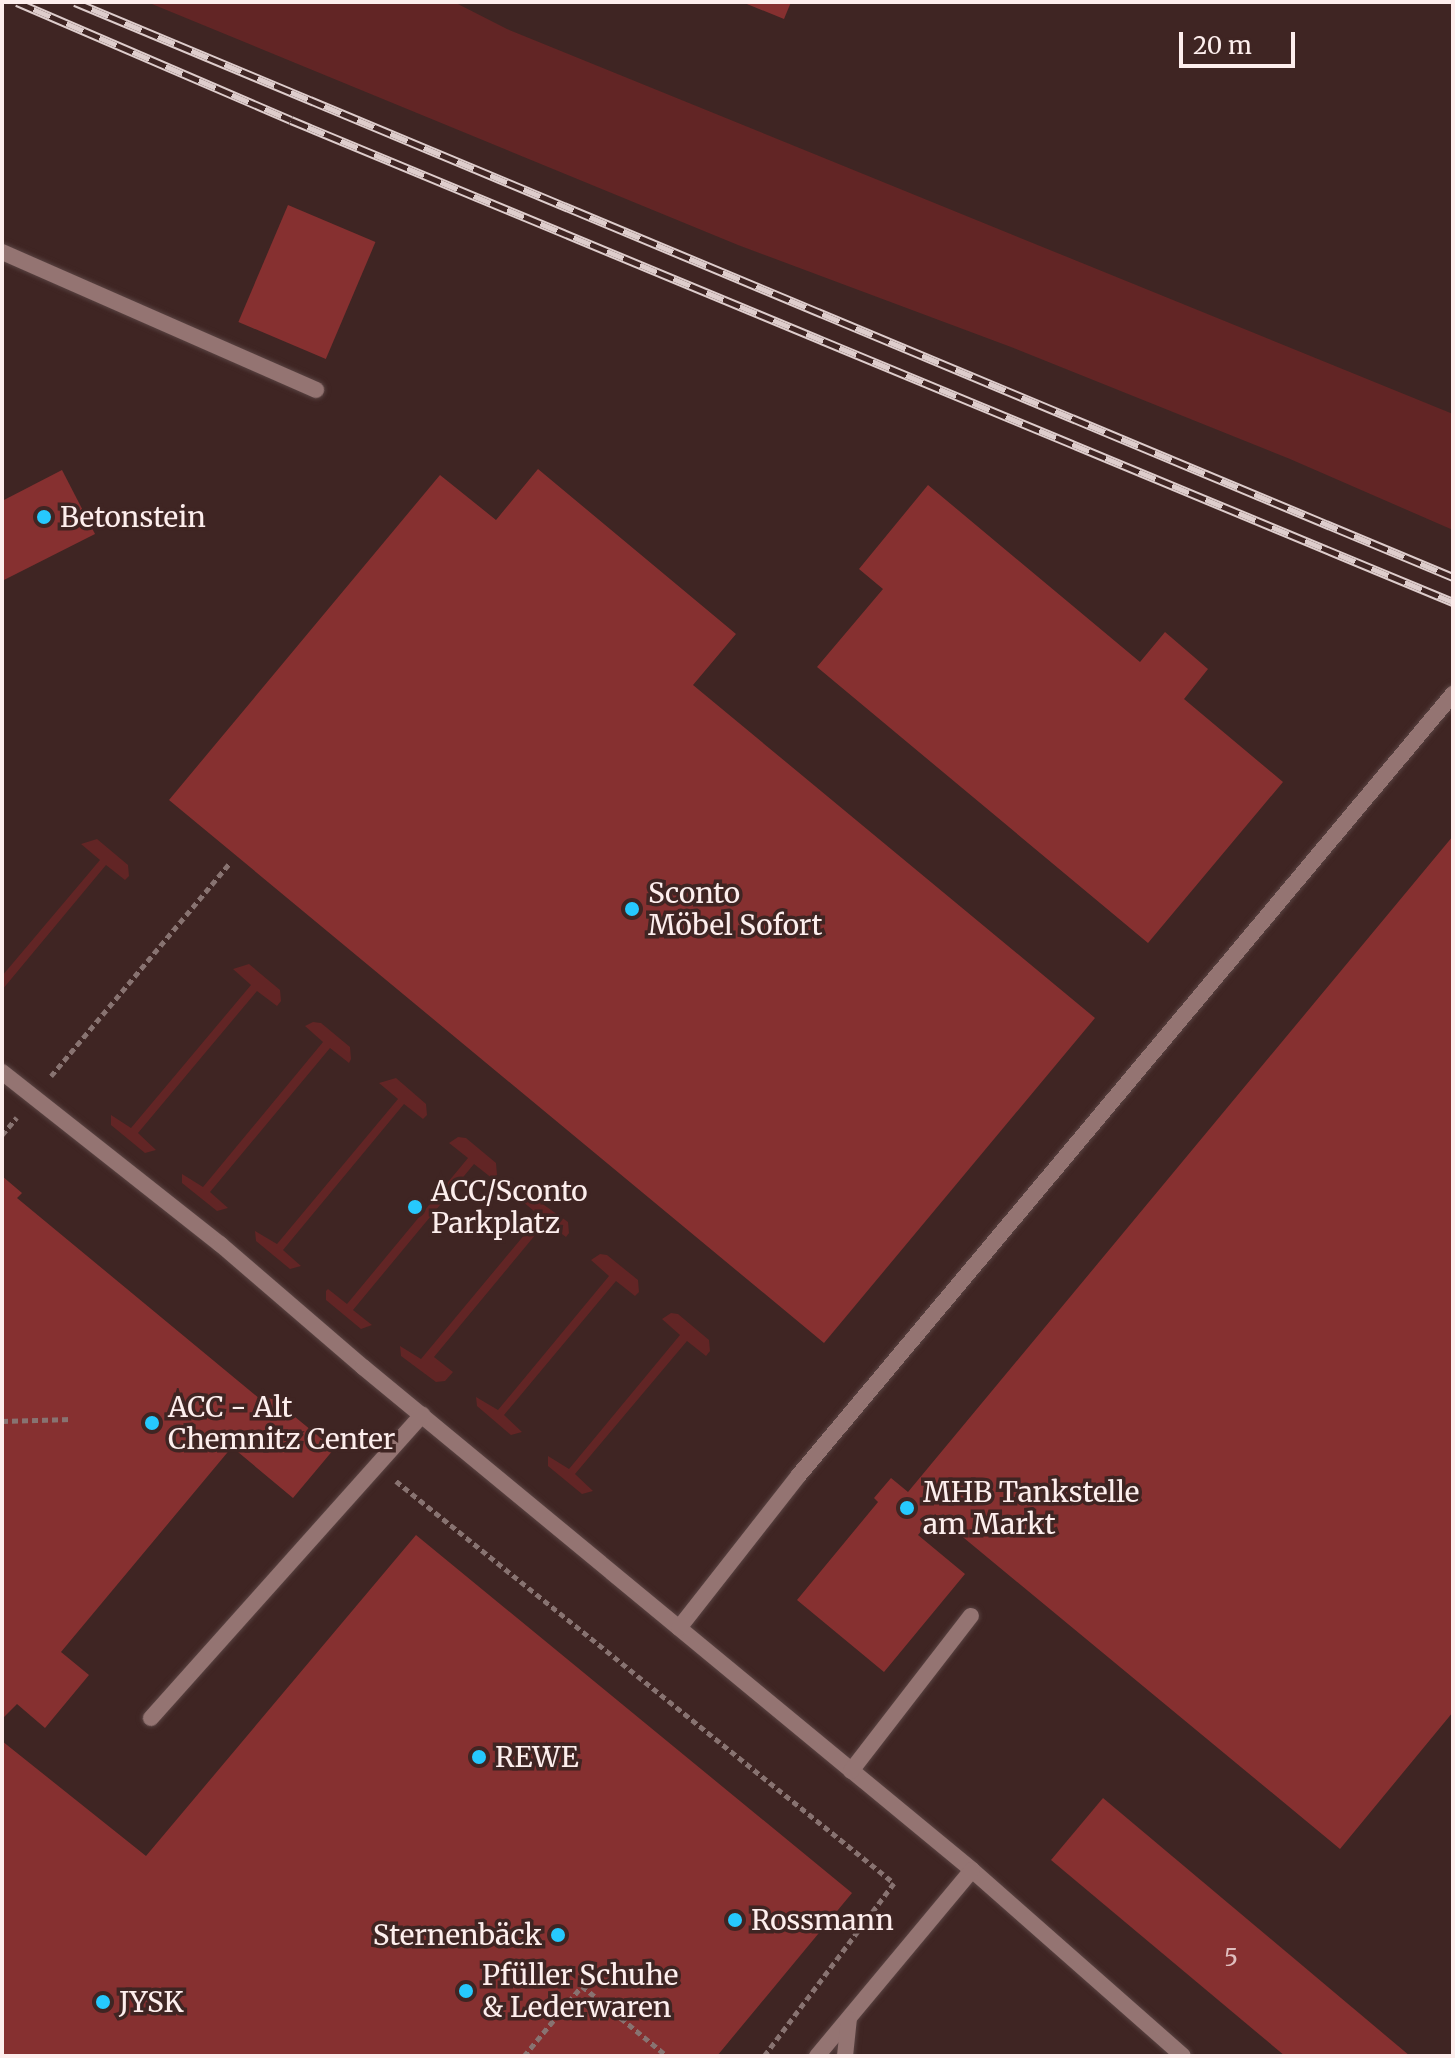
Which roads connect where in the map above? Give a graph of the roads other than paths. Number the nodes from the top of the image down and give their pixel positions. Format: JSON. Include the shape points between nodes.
{"nodes":[{"id":1,"x":2,"y":252,"type":"edge"},
{"id":2,"x":316,"y":390,"type":"dead end"},
{"id":3,"x":1453,"y":694,"type":"edge"},
{"id":4,"x":2,"y":1072,"type":"edge"},
{"id":5,"x":422,"y":1415,"type":"junction"},
{"id":6,"x":971,"y":1616,"type":"dead end"},
{"id":7,"x":679,"y":1628,"type":"junction"},
{"id":8,"x":151,"y":1718,"type":"dead end"},
{"id":9,"x":851,"y":1771,"type":"junction"},
{"id":10,"x":972,"y":1870,"type":"junction"},
{"id":11,"x":850,"y":2018,"type":"junction"},
{"id":12,"x":817,"y":2056,"type":"edge"},
{"id":13,"x":845,"y":2056,"type":"edge"},
{"id":14,"x":1183,"y":2056,"type":"edge"}],
"edges":[{"from":1,"to":2,"type":"lane"},
{"from":3,"to":7,"type":"lane","via":[[799,1475]]},
{"from":4,"to":5,"type":"lane","via":[[220,1244]]},
{"from":5,"to":7,"type":"lane"},
{"from":5,"to":8,"type":"lane"},
{"from":6,"to":9,"type":"lane"},
{"from":7,"to":9,"type":"lane"},
{"from":9,"to":10,"type":"lane"},
{"from":10,"to":11,"type":"lane"},
{"from":10,"to":14,"type":"lane"},
{"from":11,"to":12,"type":"lane"},
{"from":11,"to":13,"type":"lane"}]}
